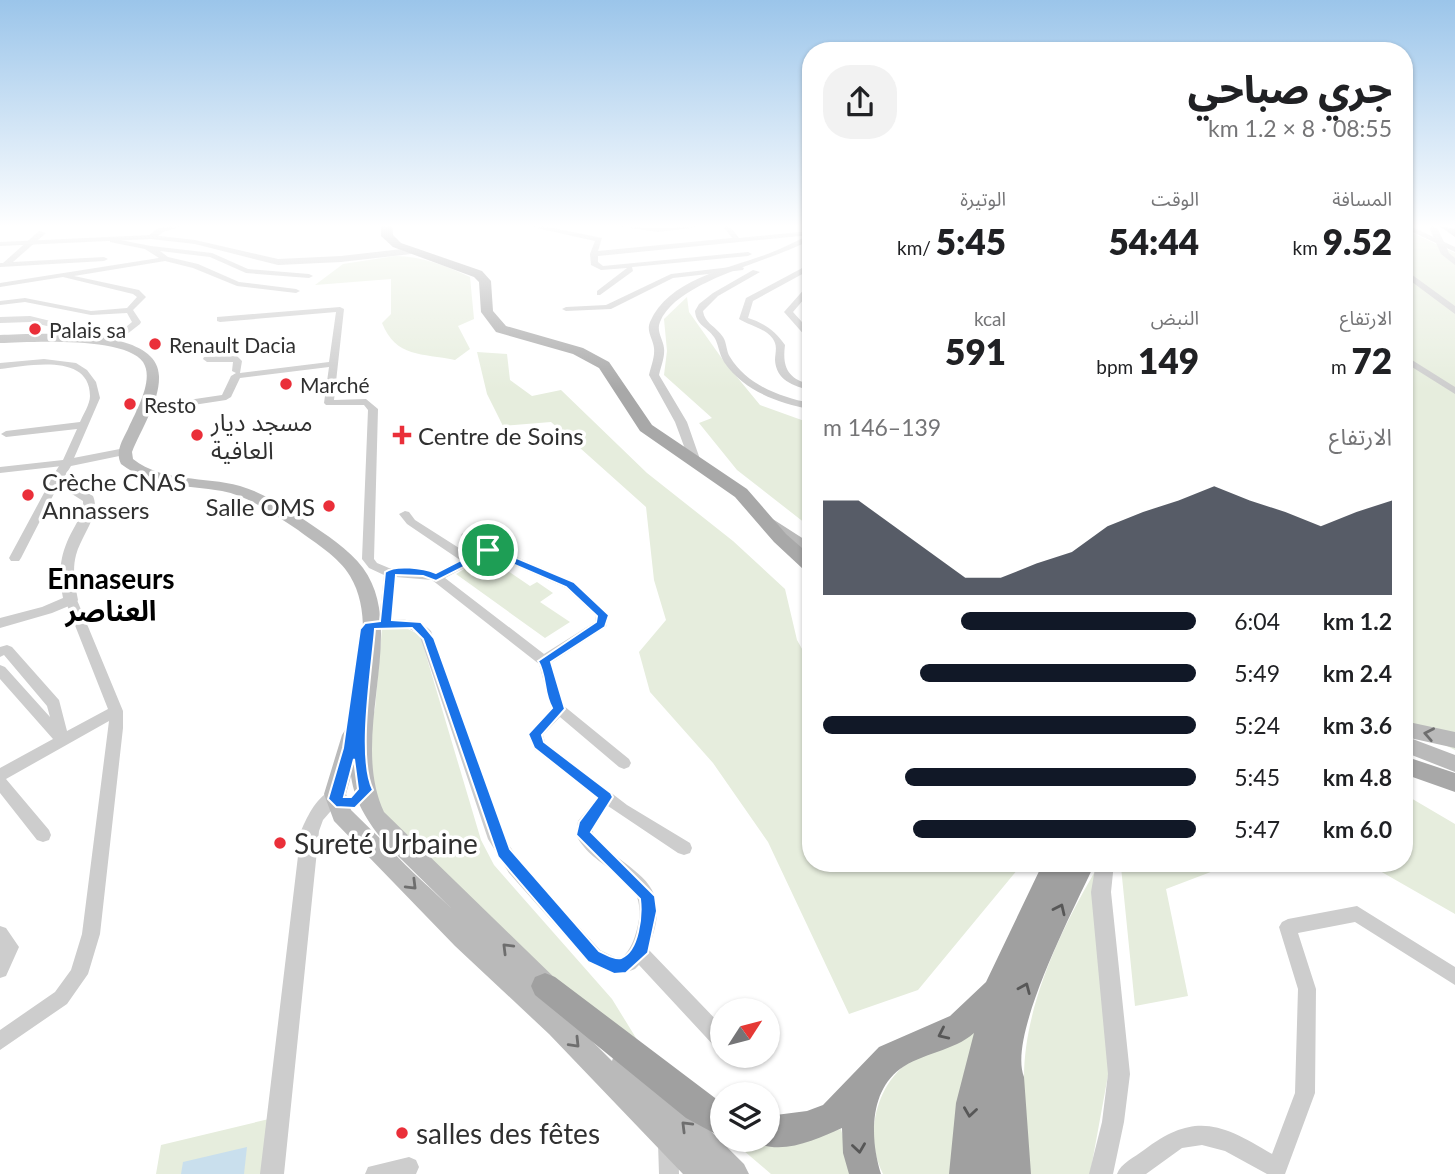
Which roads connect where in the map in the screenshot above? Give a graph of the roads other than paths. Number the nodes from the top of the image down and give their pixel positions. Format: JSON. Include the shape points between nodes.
{"nodes":[{"id":1,"x":32,"y":280,"type":"edge"},
{"id":2,"x":82,"y":280,"type":"edge"},
{"id":3,"x":227,"y":280,"type":"edge"},
{"id":4,"x":484,"y":280,"type":"edge"},
{"id":5,"x":617,"y":280,"type":"edge"},
{"id":6,"x":653,"y":280,"type":"edge"},
{"id":7,"x":665,"y":280,"type":"edge"},
{"id":8,"x":707,"y":280,"type":"edge"},
{"id":9,"x":728,"y":280,"type":"edge"},
{"id":10,"x":762,"y":280,"type":"edge"},
{"id":11,"x":787,"y":280,"type":"edge"},
{"id":12,"x":1414,"y":280,"type":"edge"},
{"id":13,"x":654,"y":283,"type":"junction"},
{"id":14,"x":0,"y":285,"type":"edge"},
{"id":15,"x":768,"y":288,"type":"junction"},
{"id":16,"x":296,"y":291,"type":"dead end"},
{"id":17,"x":600,"y":293,"type":"dead end"},
{"id":18,"x":802,"y":297,"type":"edge"},
{"id":19,"x":0,"y":303,"type":"edge"},
{"id":20,"x":566,"y":309,"type":"dead end"},
{"id":21,"x":129,"y":310,"type":"junction"},
{"id":22,"x":1455,"y":311,"type":"edge"},
{"id":23,"x":220,"y":319,"type":"dead end"},
{"id":24,"x":0,"y":320,"type":"edge"},
{"id":25,"x":802,"y":327,"type":"edge"},
{"id":26,"x":68,"y":328,"type":"dead end"},
{"id":27,"x":0,"y":339,"type":"edge"},
{"id":28,"x":113,"y":342,"type":"junction"},
{"id":29,"x":207,"y":359,"type":"dead end"},
{"id":30,"x":334,"y":361,"type":"junction"},
{"id":31,"x":1413,"y":364,"type":"edge"},
{"id":32,"x":0,"y":366,"type":"edge"},
{"id":33,"x":236,"y":373,"type":"junction"},
{"id":34,"x":802,"y":385,"type":"edge"},
{"id":35,"x":1455,"y":391,"type":"edge"},
{"id":36,"x":802,"y":404,"type":"edge"},
{"id":37,"x":141,"y":410,"type":"junction"},
{"id":38,"x":83,"y":425,"type":"junction"},
{"id":39,"x":685,"y":432,"type":"junction"},
{"id":40,"x":6,"y":434,"type":"dead end"},
{"id":41,"x":664,"y":440,"type":"junction"},
{"id":42,"x":125,"y":452,"type":"junction"},
{"id":43,"x":695,"y":462,"type":"junction"},
{"id":44,"x":67,"y":463,"type":"junction"},
{"id":45,"x":0,"y":470,"type":"edge"},
{"id":46,"x":56,"y":480,"type":"junction"},
{"id":47,"x":405,"y":514,"type":"dead end"},
{"id":48,"x":768,"y":521,"type":"junction"},
{"id":49,"x":467,"y":535,"type":"dead end"},
{"id":50,"x":802,"y":545,"type":"edge"},
{"id":51,"x":488,"y":550,"type":"junction"},
{"id":52,"x":15,"y":558,"type":"dead end"},
{"id":53,"x":802,"y":558,"type":"edge"},
{"id":54,"x":469,"y":561,"type":"junction"},
{"id":55,"x":390,"y":572,"type":"junction"},
{"id":56,"x":436,"y":577,"type":"junction"},
{"id":57,"x":71,"y":600,"type":"junction"},
{"id":58,"x":0,"y":623,"type":"edge"},
{"id":59,"x":377,"y":625,"type":"junction"},
{"id":60,"x":0,"y":652,"type":"edge"},
{"id":61,"x":544,"y":661,"type":"junction"},
{"id":62,"x":0,"y":670,"type":"edge"},
{"id":63,"x":559,"y":709,"type":"junction"},
{"id":64,"x":116,"y":711,"type":"junction"},
{"id":65,"x":62,"y":739,"type":"junction"},
{"id":66,"x":1455,"y":740,"type":"edge"},
{"id":67,"x":1413,"y":745,"type":"edge"},
{"id":68,"x":1413,"y":749,"type":"edge"},
{"id":69,"x":1413,"y":752,"type":"edge"},
{"id":70,"x":624,"y":763,"type":"dead end"},
{"id":71,"x":1455,"y":764,"type":"edge"},
{"id":72,"x":0,"y":775,"type":"edge"},
{"id":73,"x":0,"y":782,"type":"edge"},
{"id":74,"x":1455,"y":783,"type":"edge"},
{"id":75,"x":363,"y":787,"type":"junction"},
{"id":76,"x":336,"y":795,"type":"junction"},
{"id":77,"x":606,"y":797,"type":"junction"},
{"id":78,"x":43,"y":835,"type":"dead end"},
{"id":79,"x":684,"y":848,"type":"dead end"},
{"id":80,"x":1053,"y":872,"type":"edge"},
{"id":81,"x":1076,"y":872,"type":"edge"},
{"id":82,"x":1104,"y":872,"type":"edge"},
{"id":83,"x":0,"y":934,"type":"edge"},
{"id":84,"x":640,"y":953,"type":"junction"},
{"id":85,"x":1026,"y":954,"type":"junction"},
{"id":86,"x":0,"y":970,"type":"edge"},
{"id":87,"x":1455,"y":977,"type":"edge"},
{"id":88,"x":545,"y":986,"type":"junction"},
{"id":89,"x":996,"y":992,"type":"junction"},
{"id":90,"x":710,"y":1027,"type":"edge"},
{"id":91,"x":0,"y":1041,"type":"edge"},
{"id":92,"x":1008,"y":1054,"type":"junction"},
{"id":93,"x":875,"y":1075,"type":"junction"},
{"id":94,"x":710,"y":1114,"type":"edge"},
{"id":95,"x":780,"y":1130,"type":"edge"},
{"id":96,"x":668,"y":1138,"type":"junction"},
{"id":97,"x":409,"y":1167,"type":"dead end"},
{"id":98,"x":272,"y":1174,"type":"edge"},
{"id":99,"x":375,"y":1174,"type":"edge"},
{"id":100,"x":669,"y":1174,"type":"edge"},
{"id":101,"x":704,"y":1174,"type":"edge"},
{"id":102,"x":734,"y":1174,"type":"edge"},
{"id":103,"x":865,"y":1174,"type":"edge"},
{"id":104,"x":965,"y":1174,"type":"edge"},
{"id":105,"x":989,"y":1174,"type":"edge"},
{"id":106,"x":1015,"y":1174,"type":"edge"},
{"id":107,"x":1101,"y":1174,"type":"edge"},
{"id":108,"x":1127,"y":1174,"type":"edge"}],
"edges":[{"from":1,"to":14,"type":"street"},
{"from":2,"to":21,"type":"street","via":[[140,293],[142,300]]},
{"from":3,"to":16,"type":"street"},
{"from":4,"to":41,"type":"main road","via":[[486,312],[501,329],[578,351],[604,365],[637,418]]},
{"from":5,"to":17,"type":"street"},
{"from":6,"to":13,"type":"street"},
{"from":7,"to":13,"type":"street"},
{"from":8,"to":39,"type":"street","via":[[664,306],[653,327],[660,351],[654,375]]},
{"from":9,"to":36,"type":"street","via":[[706,301],[700,317],[749,383],[779,399]]},
{"from":10,"to":15,"type":"street"},
{"from":11,"to":15,"type":"street"},
{"from":12,"to":22,"type":"street"},
{"from":13,"to":20,"type":"street","via":[[608,307]]},
{"from":15,"to":34,"type":"street","via":[[749,300],[743,319],[765,327],[778,340],[778,367],[784,377]]},
{"from":18,"to":25,"type":"street","via":[[788,312]]},
{"from":19,"to":21,"type":"street","via":[[25,300],[91,313]]},
{"from":21,"to":28,"type":"street","via":[[137,321]]},
{"from":23,"to":30,"type":"street","via":[[340,309]]},
{"from":24,"to":26,"type":"street","via":[[30,319]]},
{"from":27,"to":28,"type":"main road"},
{"from":28,"to":37,"type":"main road","via":[[147,359],[152,368]]},
{"from":29,"to":33,"type":"street","via":[[234,358]]},
{"from":30,"to":33,"type":"street"},
{"from":30,"to":55,"type":"street","via":[[329,402],[366,402],[373,409],[368,559],[378,570]]},
{"from":31,"to":35,"type":"street"},
{"from":32,"to":38,"type":"street","via":[[59,361],[81,369],[95,389]]},
{"from":33,"to":37,"type":"street","via":[[226,397]]},
{"from":37,"to":42,"type":"main road"},
{"from":38,"to":40,"type":"street"},
{"from":38,"to":44,"type":"street"},
{"from":39,"to":41,"type":"street"},
{"from":39,"to":43,"type":"street"},
{"from":41,"to":43,"type":"main road"},
{"from":42,"to":44,"type":"street"},
{"from":42,"to":59,"type":"main road","via":[[126,461],[136,471],[217,484],[266,503],[343,558],[364,582]]},
{"from":43,"to":48,"type":"main road","via":[[741,493]]},
{"from":44,"to":45,"type":"street"},
{"from":44,"to":46,"type":"street"},
{"from":46,"to":52,"type":"street"},
{"from":46,"to":57,"type":"street","via":[[89,499],[90,508],[66,562]]},
{"from":47,"to":54,"type":"street"},
{"from":48,"to":50,"type":"main road"},
{"from":48,"to":53,"type":"main road","via":[[774,533]]},
{"from":49,"to":51,"type":"street"},
{"from":51,"to":54,"type":"street"},
{"from":51,"to":61,"type":"street","via":[[570,585],[603,615],[601,624]]},
{"from":54,"to":56,"type":"street"},
{"from":55,"to":56,"type":"street"},
{"from":55,"to":59,"type":"street"},
{"from":56,"to":61,"type":"street"},
{"from":57,"to":58,"type":"street"},
{"from":57,"to":64,"type":"street"},
{"from":59,"to":75,"type":"main road","via":[[360,747]]},
{"from":59,"to":76,"type":"main road"},
{"from":59,"to":84,"type":"street","via":[[416,625],[428,638],[496,839],[515,868],[600,961],[620,966]]},
{"from":60,"to":65,"type":"street","via":[[7,650],[54,704]]},
{"from":61,"to":63,"type":"street"},
{"from":62,"to":65,"type":"street"},
{"from":63,"to":70,"type":"street"},
{"from":63,"to":77,"type":"street","via":[[535,734],[539,745]]},
{"from":64,"to":65,"type":"street"},
{"from":64,"to":91,"type":"street","via":[[91,934],[79,974],[61,998]]},
{"from":65,"to":72,"type":"street"},
{"from":66,"to":67,"type":"main road","one_way":true},
{"from":68,"to":71,"type":"main road"},
{"from":69,"to":74,"type":"main road"},
{"from":73,"to":78,"type":"street"},
{"from":75,"to":76,"type":"main road","via":[[350,803],[341,803]]},
{"from":88,"to":75,"type":"main road","one_way":true,"via":[[376,818]]},
{"from":76,"to":96,"type":"main road","one_way":true,"via":[[342,816]]},
{"from":76,"to":98,"type":"street","via":[[316,816],[310,831]]},
{"from":77,"to":79,"type":"street"},
{"from":77,"to":84,"type":"street","via":[[584,826],[583,835],[647,896],[649,911]]},
{"from":80,"to":85,"type":"highway"},
{"from":85,"to":81,"type":"highway","one_way":true},
{"from":82,"to":107,"type":"street","via":[[1101,892],[1119,1074]]},
{"from":83,"to":86,"type":"street","via":[[10,947]]},
{"from":84,"to":90,"type":"street"},
{"from":85,"to":89,"type":"highway"},
{"from":92,"to":85,"type":"highway","one_way":true},
{"from":87,"to":108,"type":"street","via":[[1357,914],[1288,927],[1307,989],[1305,1093],[1277,1168],[1227,1141],[1205,1136],[1178,1139]]},
{"from":88,"to":94,"type":"highway"},
{"from":102,"to":88,"type":"main road","one_way":true},
{"from":89,"to":93,"type":"highway","one_way":true,"via":[[960,1026],[905,1049]]},
{"from":89,"to":104,"type":"highway","one_way":true,"via":[[971,1104]]},
{"from":92,"to":105,"type":"highway","via":[[991,1130]]},
{"from":92,"to":106,"type":"highway"},
{"from":93,"to":95,"type":"highway","via":[[834,1116],[807,1127]]},
{"from":93,"to":103,"type":"highway","one_way":true,"via":[[862,1104],[857,1132]]},
{"from":96,"to":100,"type":"street"},
{"from":96,"to":101,"type":"main road"},
{"from":97,"to":99,"type":"street"}]}
